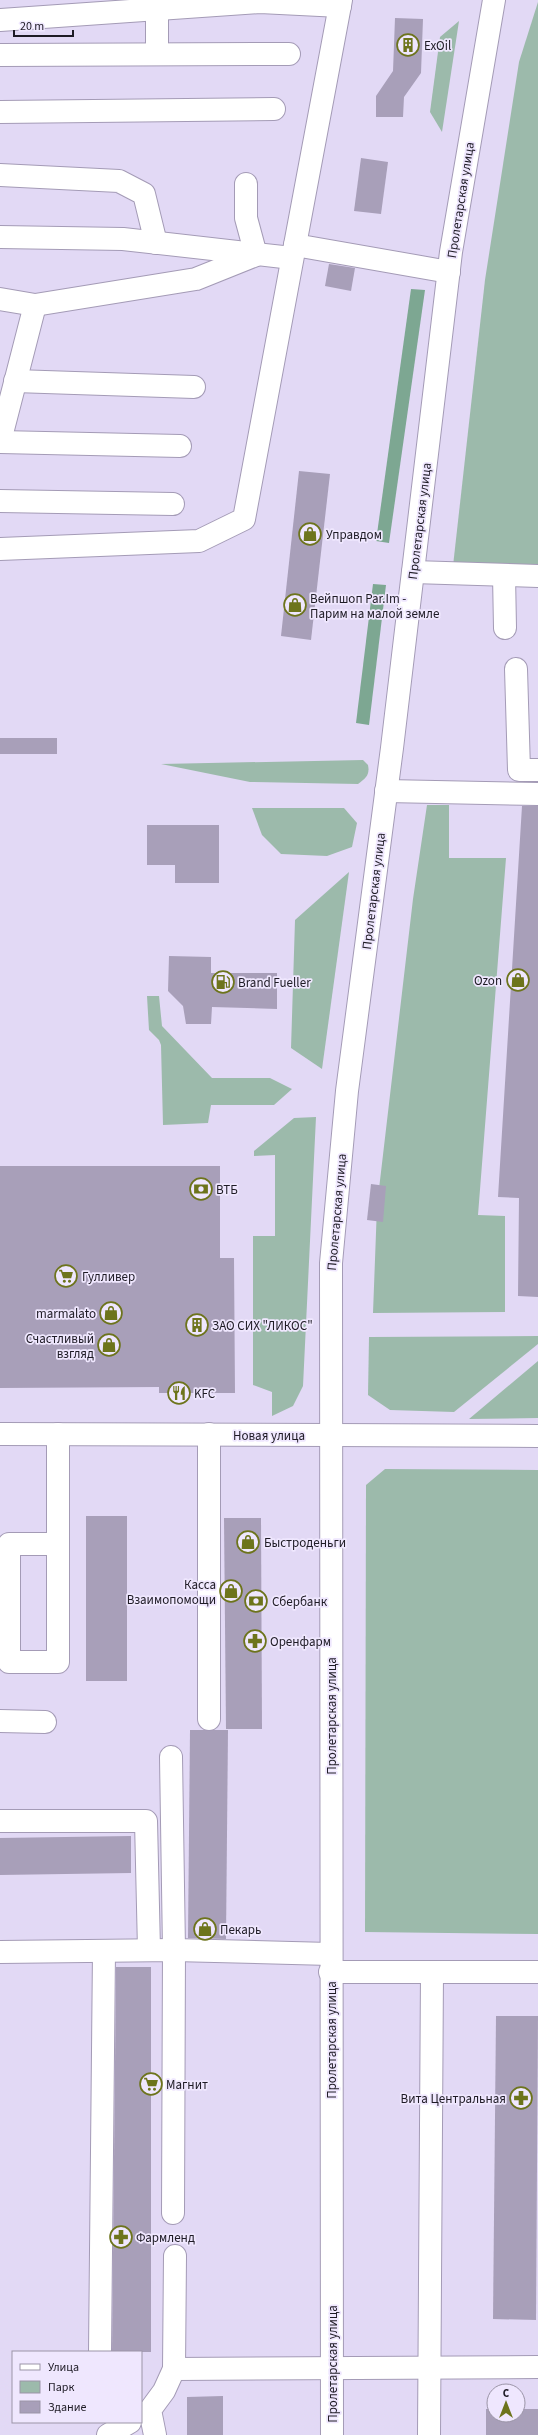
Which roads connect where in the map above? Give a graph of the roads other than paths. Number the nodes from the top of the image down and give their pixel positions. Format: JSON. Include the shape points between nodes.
{"nodes":[{"id":1,"x":494,"y":0,"type":"edge"},
{"id":2,"x":312,"y":2,"type":"edge"},
{"id":3,"x":341,"y":3,"type":"edge"},
{"id":4,"x":114,"y":6,"type":"edge"},
{"id":5,"x":50,"y":8,"type":"edge"},
{"id":6,"x":157,"y":9,"type":"junction"},
{"id":7,"x":0,"y":20,"type":"edge"},
{"id":8,"x":157,"y":53,"type":"junction"},
{"id":9,"x":289,"y":54,"type":"dead end"},
{"id":10,"x":0,"y":55,"type":"edge"},
{"id":11,"x":274,"y":108,"type":"dead end"},
{"id":12,"x":0,"y":112,"type":"edge"},
{"id":13,"x":0,"y":176,"type":"edge"},
{"id":14,"x":246,"y":184,"type":"dead end"},
{"id":15,"x":0,"y":237,"type":"edge"},
{"id":16,"x":156,"y":243,"type":"junction"},
{"id":17,"x":293,"y":252,"type":"junction"},
{"id":18,"x":256,"y":255,"type":"junction"},
{"id":19,"x":449,"y":272,"type":"junction"},
{"id":20,"x":0,"y":299,"type":"edge"},
{"id":21,"x":35,"y":305,"type":"junction"},
{"id":22,"x":15,"y":381,"type":"junction"},
{"id":23,"x":194,"y":387,"type":"dead end"},
{"id":24,"x":0,"y":441,"type":"edge"},
{"id":25,"x":180,"y":446,"type":"dead end"},
{"id":26,"x":0,"y":501,"type":"edge"},
{"id":27,"x":173,"y":504,"type":"dead end"},
{"id":28,"x":0,"y":548,"type":"edge"},
{"id":29,"x":413,"y":572,"type":"junction"},
{"id":30,"x":504,"y":575,"type":"junction"},
{"id":31,"x":538,"y":576,"type":"edge"},
{"id":32,"x":505,"y":628,"type":"dead end"},
{"id":33,"x":516,"y":669,"type":"dead end"},
{"id":34,"x":538,"y":770,"type":"edge"},
{"id":35,"x":386,"y":791,"type":"junction"},
{"id":36,"x":538,"y":794,"type":"edge"},
{"id":37,"x":0,"y":1434,"type":"edge"},
{"id":38,"x":58,"y":1434,"type":"junction"},
{"id":39,"x":209,"y":1434,"type":"junction"},
{"id":40,"x":331,"y":1435,"type":"junction"},
{"id":41,"x":538,"y":1436,"type":"edge"},
{"id":42,"x":58,"y":1544,"type":"junction"},
{"id":43,"x":209,"y":1719,"type":"dead end"},
{"id":44,"x":0,"y":1721,"type":"edge"},
{"id":45,"x":46,"y":1722,"type":"dead end"},
{"id":46,"x":171,"y":1757,"type":"dead end"},
{"id":47,"x":0,"y":1821,"type":"edge"},
{"id":48,"x":149,"y":1950,"type":"junction"},
{"id":49,"x":174,"y":1950,"type":"junction"},
{"id":50,"x":104,"y":1951,"type":"junction"},
{"id":51,"x":0,"y":1952,"type":"edge"},
{"id":52,"x":330,"y":1963,"type":"junction"},
{"id":53,"x":432,"y":1972,"type":"junction"},
{"id":54,"x":538,"y":1972,"type":"edge"},
{"id":55,"x":173,"y":2214,"type":"dead end"},
{"id":56,"x":175,"y":2256,"type":"dead end"},
{"id":57,"x":100,"y":2351,"type":"edge"},
{"id":58,"x":332,"y":2367,"type":"junction"},
{"id":59,"x":538,"y":2367,"type":"edge"},
{"id":60,"x":430,"y":2368,"type":"junction"},
{"id":61,"x":174,"y":2369,"type":"junction"},
{"id":62,"x":145,"y":2413,"type":"edge"},
{"id":63,"x":99,"y":2423,"type":"edge"},
{"id":64,"x":128,"y":2423,"type":"edge"},
{"id":65,"x":99,"y":2435,"type":"edge"},
{"id":66,"x":108,"y":2435,"type":"edge"},
{"id":67,"x":155,"y":2435,"type":"edge"},
{"id":68,"x":332,"y":2435,"type":"edge"},
{"id":69,"x":429,"y":2435,"type":"edge"}],
"edges":[{"from":1,"to":19,"type":"main road","name":"Пролетарская улица"},
{"from":2,"to":3,"type":"main road"},
{"from":2,"to":6,"type":"main road","via":[[260,2]]},
{"from":3,"to":17,"type":"main road"},
{"from":4,"to":5,"type":"main road"},
{"from":4,"to":6,"type":"main road"},
{"from":5,"to":7,"type":"main road"},
{"from":6,"to":8,"type":"main road"},
{"from":8,"to":9,"type":"main road"},
{"from":8,"to":10,"type":"main road"},
{"from":11,"to":12,"type":"main road"},
{"from":13,"to":16,"type":"main road","via":[[119,181],[144,194]]},
{"from":14,"to":18,"type":"main road","via":[[246,218]]},
{"from":15,"to":16,"type":"main road","via":[[123,239]]},
{"from":16,"to":18,"type":"main road"},
{"from":17,"to":18,"type":"main road"},
{"from":17,"to":19,"type":"main road"},
{"from":17,"to":28,"type":"main road","via":[[244,519],[200,541]]},
{"from":18,"to":21,"type":"main road","via":[[196,279]]},
{"from":19,"to":29,"type":"main road","name":"Пролетарская улица"},
{"from":20,"to":21,"type":"main road"},
{"from":21,"to":22,"type":"main road"},
{"from":22,"to":23,"type":"main road"},
{"from":22,"to":24,"type":"main road"},
{"from":24,"to":25,"type":"main road"},
{"from":26,"to":27,"type":"main road"},
{"from":29,"to":30,"type":"main road"},
{"from":29,"to":35,"type":"main road","name":"Пролетарская улица"},
{"from":30,"to":31,"type":"main road"},
{"from":30,"to":32,"type":"main road"},
{"from":33,"to":34,"type":"main road","via":[[519,770]]},
{"from":35,"to":36,"type":"main road"},
{"from":35,"to":40,"type":"main road","name":"Пролетарская улица","via":[[347,1091],[331,1263]]},
{"from":37,"to":38,"type":"main road","name":"Новая улица"},
{"from":38,"to":39,"type":"main road","name":"Новая улица"},
{"from":38,"to":42,"type":"main road"},
{"from":39,"to":40,"type":"main road","name":"Новая улица"},
{"from":39,"to":43,"type":"main road"},
{"from":40,"to":41,"type":"main road","name":"Новая улица"},
{"from":40,"to":52,"type":"main road","name":"Пролетарская улица"},
{"from":42,"to":42,"type":"main road","via":[[58,1662],[9,1662],[9,1544]]},
{"from":44,"to":45,"type":"main road"},
{"from":46,"to":49,"type":"main road"},
{"from":47,"to":48,"type":"main road","via":[[146,1821]]},
{"from":48,"to":49,"type":"main road"},
{"from":48,"to":50,"type":"main road"},
{"from":49,"to":52,"type":"main road"},
{"from":49,"to":55,"type":"main road"},
{"from":50,"to":51,"type":"main road"},
{"from":50,"to":57,"type":"main road"},
{"from":52,"to":53,"type":"main road"},
{"from":52,"to":58,"type":"main road","name":"Пролетарская улица"},
{"from":53,"to":54,"type":"main road"},
{"from":53,"to":60,"type":"main road"},
{"from":56,"to":61,"type":"main road"},
{"from":58,"to":60,"type":"main road"},
{"from":58,"to":61,"type":"main road"},
{"from":58,"to":68,"type":"main road","name":"Пролетарская улица"},
{"from":59,"to":60,"type":"main road"},
{"from":60,"to":69,"type":"main road"},
{"from":61,"to":62,"type":"main road","via":[[164,2391]]},
{"from":62,"to":67,"type":"main road"},
{"from":63,"to":65,"type":"main road"},
{"from":64,"to":66,"type":"main road"}]}
